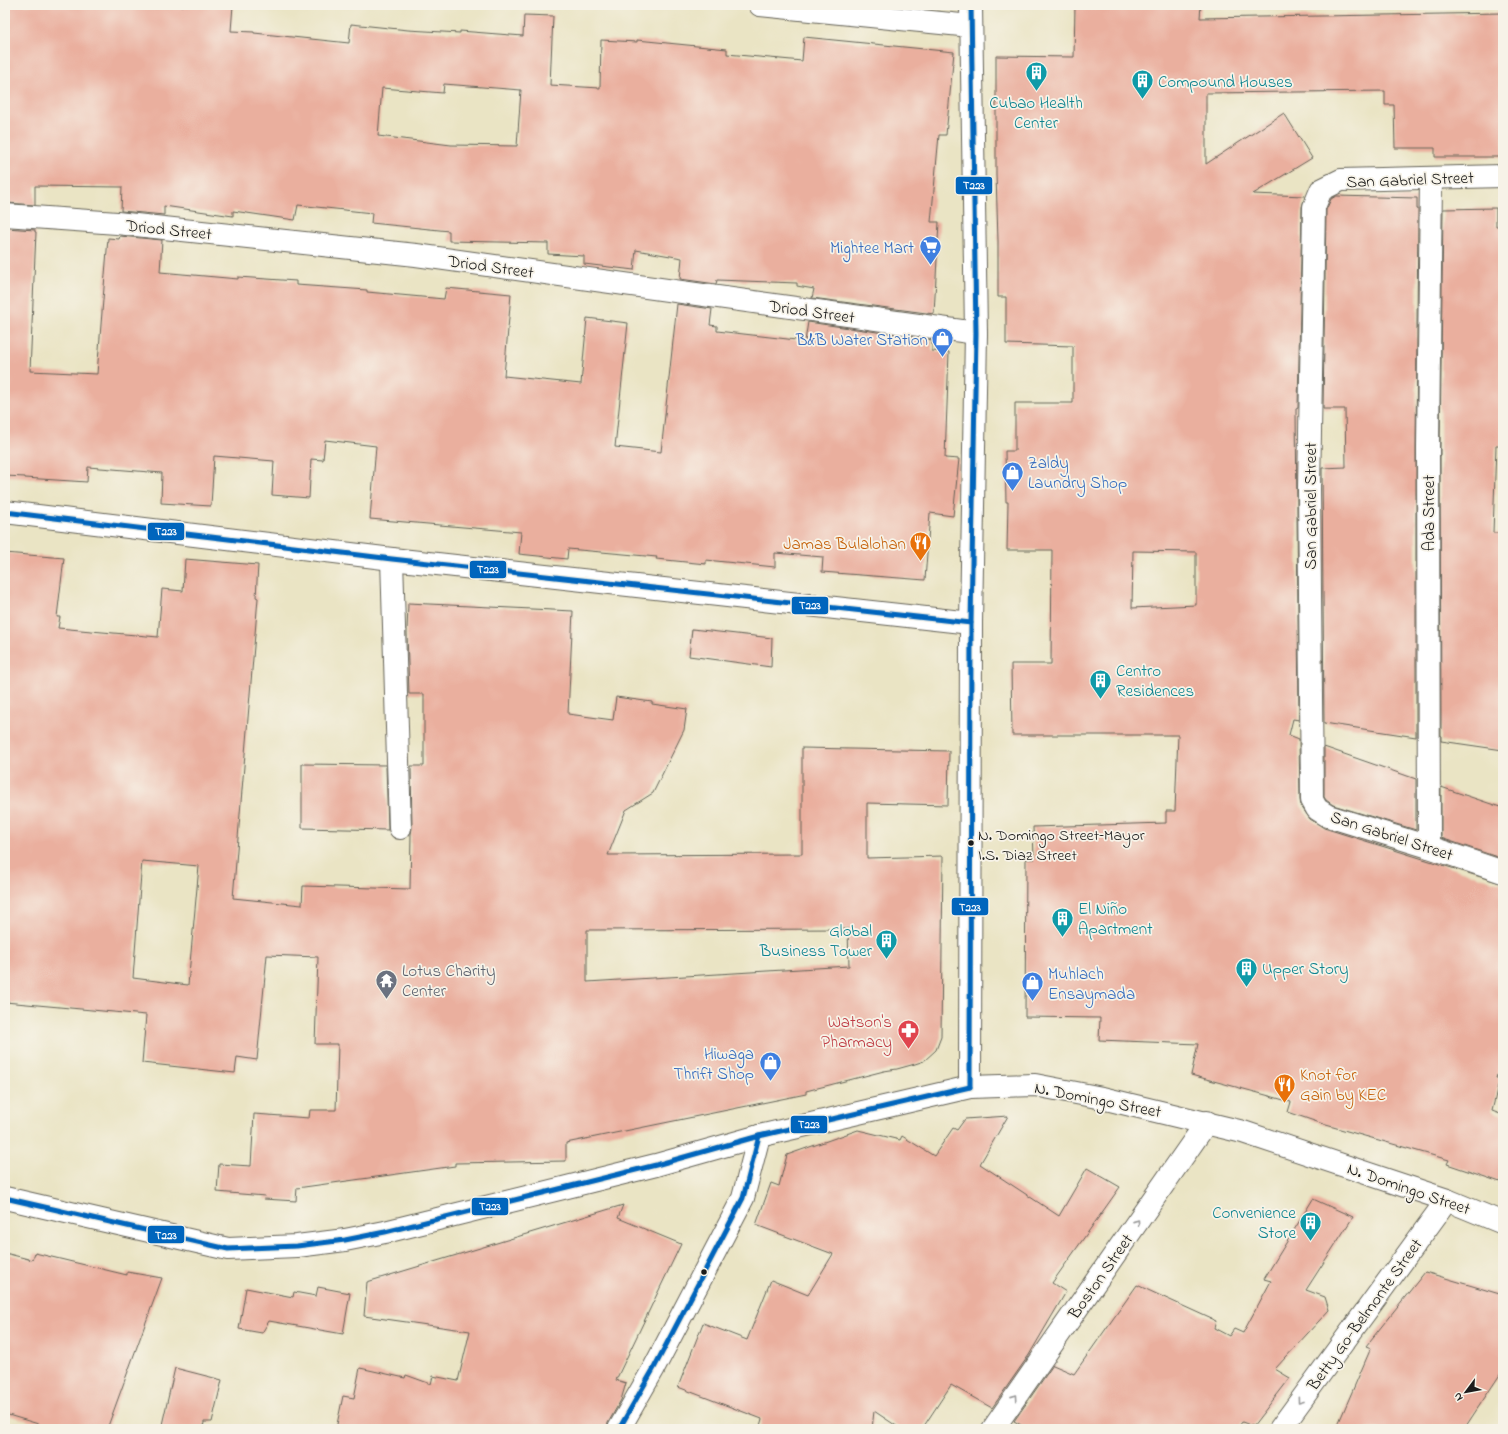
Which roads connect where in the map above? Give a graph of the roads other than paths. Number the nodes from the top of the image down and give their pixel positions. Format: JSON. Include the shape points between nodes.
{"nodes":[{"id":1,"x":760,"y":5,"type":"edge"},
{"id":2,"x":971,"y":15,"type":"edge"},
{"id":3,"x":1503,"y":176,"type":"edge"},
{"id":4,"x":1430,"y":178,"type":"junction"},
{"id":5,"x":5,"y":215,"type":"edge"},
{"id":6,"x":976,"y":334,"type":"junction"},
{"id":7,"x":5,"y":512,"type":"edge"},
{"id":8,"x":392,"y":559,"type":"junction"},
{"id":9,"x":971,"y":623,"type":"junction"},
{"id":10,"x":400,"y":828,"type":"dead end"},
{"id":11,"x":1429,"y":847,"type":"junction"},
{"id":12,"x":1503,"y":872,"type":"edge"},
{"id":13,"x":970,"y":1087,"type":"junction"},
{"id":14,"x":1207,"y":1122,"type":"junction"},
{"id":15,"x":759,"y":1136,"type":"junction"},
{"id":16,"x":5,"y":1198,"type":"edge"},
{"id":17,"x":1448,"y":1200,"type":"junction"},
{"id":18,"x":1503,"y":1223,"type":"edge"},
{"id":19,"x":619,"y":1429,"type":"edge"},
{"id":20,"x":993,"y":1429,"type":"edge"},
{"id":21,"x":1280,"y":1429,"type":"edge"}],
"edges":[{"from":1,"to":2,"type":"street"},
{"from":2,"to":6,"type":"street"},
{"from":3,"to":4,"type":"street","name":"San Gabriel Street"},
{"from":4,"to":11,"type":"street","name":"Ada Street"},
{"from":4,"to":11,"type":"street","name":"San Gabriel Street","via":[[1341,180],[1321,190],[1314,207],[1309,489],[1312,800],[1317,809],[1328,816]]},
{"from":5,"to":6,"type":"street","name":"Driod Street","via":[[416,255]]},
{"from":6,"to":9,"type":"street"},
{"from":7,"to":8,"type":"street"},
{"from":8,"to":9,"type":"street"},
{"from":8,"to":10,"type":"street"},
{"from":9,"to":13,"type":"street"},
{"from":11,"to":12,"type":"street","name":"San Gabriel Street"},
{"from":13,"to":14,"type":"street","name":"N. Domingo Street","via":[[1035,1085]]},
{"from":13,"to":15,"type":"street","name":"N. Domingo Street"},
{"from":14,"to":17,"type":"street","name":"N. Domingo Street"},
{"from":20,"to":14,"type":"street","name":"Boston Street","one_way":true},
{"from":15,"to":16,"type":"street","name":"N. Domingo Street","via":[[385,1232],[297,1246],[228,1249]]},
{"from":15,"to":19,"type":"street","via":[[743,1198]]},
{"from":17,"to":18,"type":"street","name":"N. Domingo Street"},
{"from":17,"to":21,"type":"street","name":"Betty Go-Belmonte Street","one_way":true}]}
